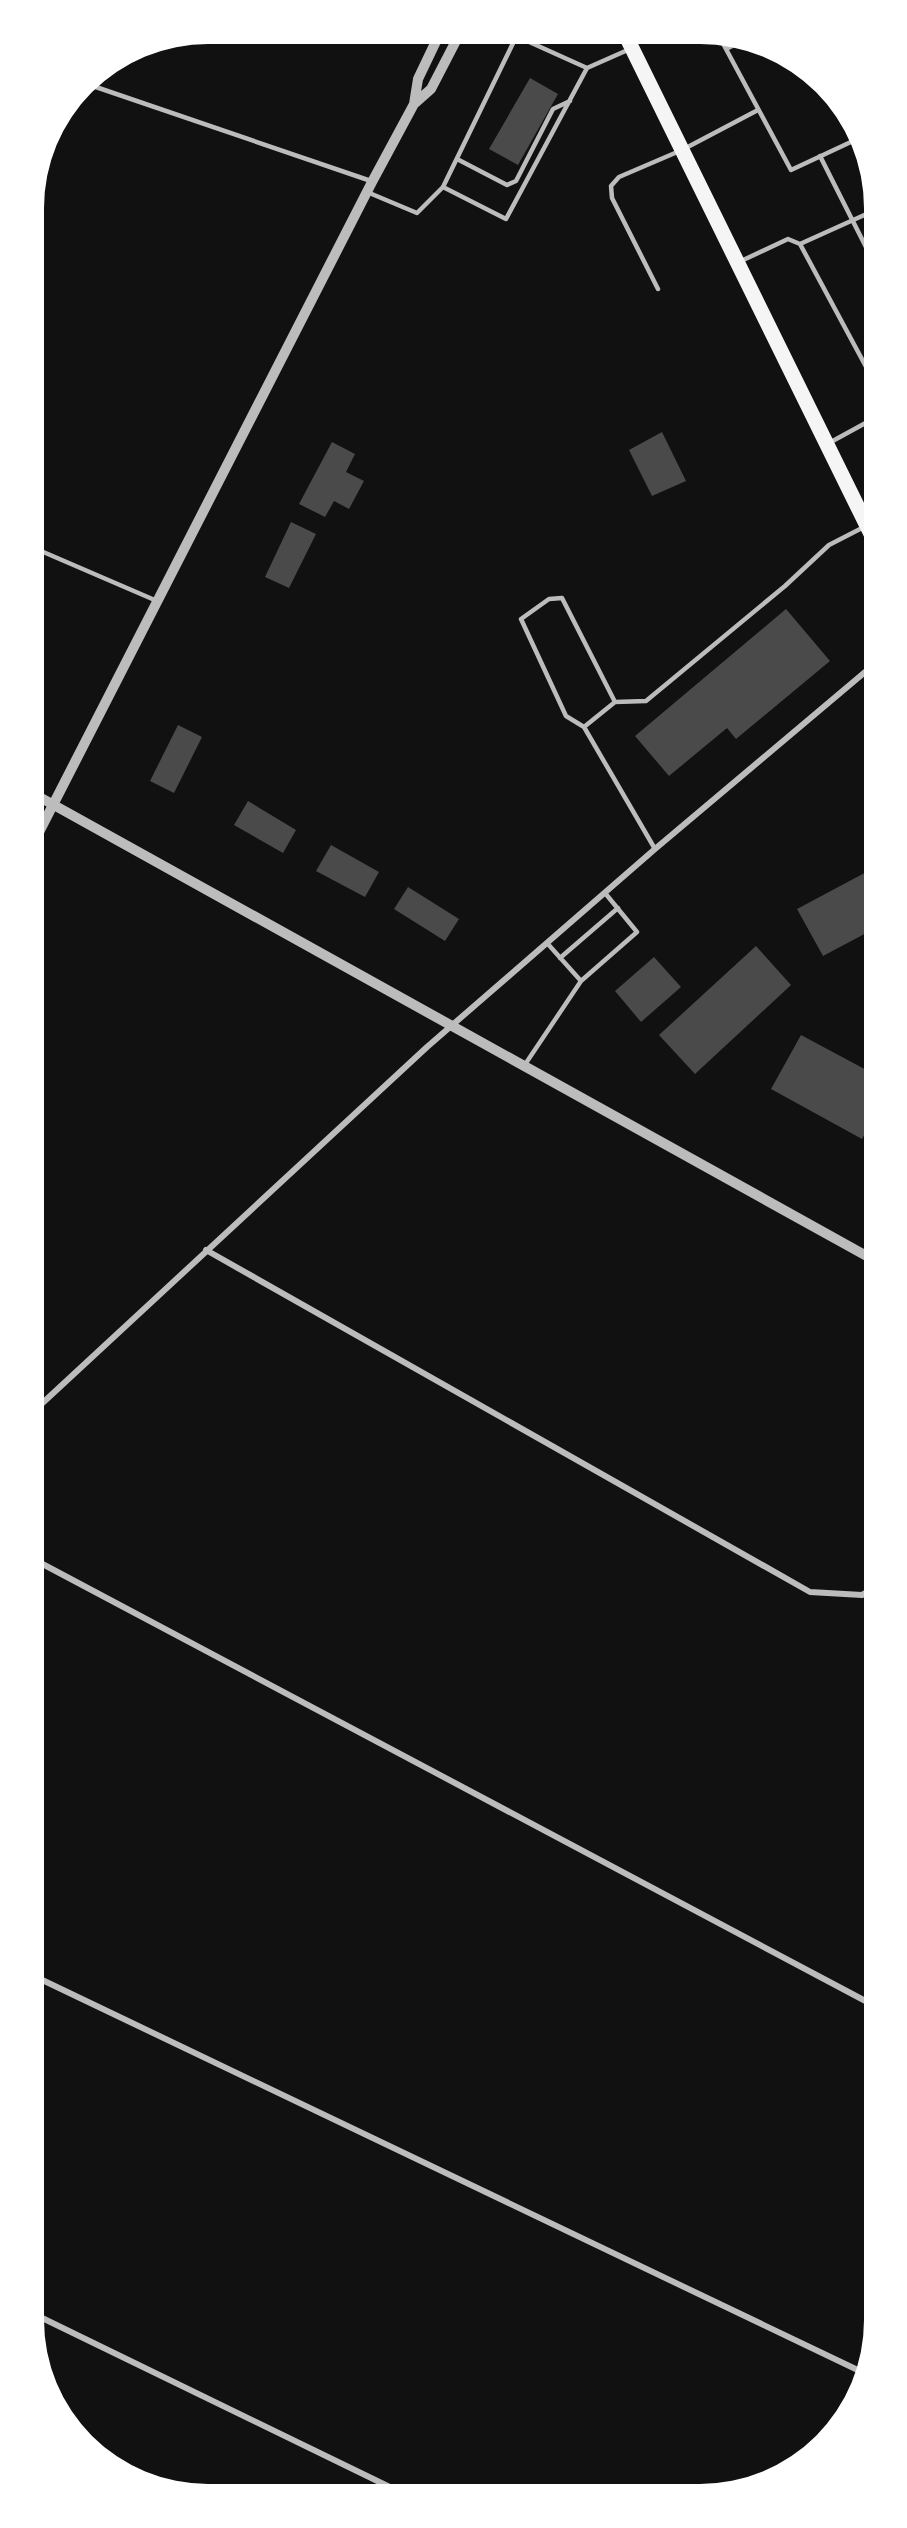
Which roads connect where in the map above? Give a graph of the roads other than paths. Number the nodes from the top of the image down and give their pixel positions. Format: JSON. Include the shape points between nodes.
{"nodes":[{"id":1,"x":431,"y":44,"type":"edge"},
{"id":2,"x":454,"y":44,"type":"edge"},
{"id":3,"x":513,"y":44,"type":"edge"},
{"id":4,"x":534,"y":44,"type":"edge"},
{"id":5,"x":626,"y":44,"type":"edge"},
{"id":6,"x":630,"y":44,"type":"edge"},
{"id":7,"x":724,"y":46,"type":"edge"},
{"id":8,"x":730,"y":47,"type":"edge"},
{"id":9,"x":726,"y":49,"type":"junction"},
{"id":10,"x":587,"y":68,"type":"junction"},
{"id":11,"x":96,"y":87,"type":"edge"},
{"id":12,"x":570,"y":101,"type":"junction"},
{"id":13,"x":414,"y":104,"type":"junction"},
{"id":14,"x":759,"y":110,"type":"junction"},
{"id":15,"x":850,"y":142,"type":"edge"},
{"id":16,"x":682,"y":150,"type":"junction"},
{"id":17,"x":820,"y":156,"type":"junction"},
{"id":18,"x":457,"y":159,"type":"junction"},
{"id":19,"x":369,"y":187,"type":"junction"},
{"id":20,"x":443,"y":187,"type":"junction"},
{"id":21,"x":864,"y":215,"type":"edge"},
{"id":22,"x":852,"y":220,"type":"junction"},
{"id":23,"x":864,"y":243,"type":"edge"},
{"id":24,"x":800,"y":244,"type":"junction"},
{"id":25,"x":738,"y":263,"type":"junction"},
{"id":26,"x":658,"y":289,"type":"dead end"},
{"id":27,"x":864,"y":363,"type":"edge"},
{"id":28,"x":864,"y":424,"type":"edge"},
{"id":29,"x":827,"y":444,"type":"junction"},
{"id":30,"x":864,"y":519,"type":"edge"},
{"id":31,"x":864,"y":532,"type":"edge"},
{"id":32,"x":44,"y":552,"type":"edge"},
{"id":33,"x":157,"y":602,"type":"junction"},
{"id":34,"x":864,"y":674,"type":"edge"},
{"id":35,"x":615,"y":702,"type":"junction"},
{"id":36,"x":584,"y":727,"type":"junction"},
{"id":37,"x":44,"y":800,"type":"edge"},
{"id":38,"x":53,"y":805,"type":"junction"},
{"id":39,"x":44,"y":823,"type":"edge"},
{"id":40,"x":655,"y":849,"type":"junction"},
{"id":41,"x":605,"y":893,"type":"junction"},
{"id":42,"x":618,"y":909,"type":"junction"},
{"id":43,"x":547,"y":943,"type":"junction"},
{"id":44,"x":560,"y":958,"type":"junction"},
{"id":45,"x":580,"y":981,"type":"junction"},
{"id":46,"x":451,"y":1026,"type":"junction"},
{"id":47,"x":524,"y":1066,"type":"junction"},
{"id":48,"x":206,"y":1250,"type":"junction"},
{"id":49,"x":864,"y":1253,"type":"edge"},
{"id":50,"x":43,"y":1402,"type":"edge"},
{"id":51,"x":43,"y":1564,"type":"edge"},
{"id":52,"x":863,"y":1593,"type":"edge"},
{"id":53,"x":43,"y":1980,"type":"edge"},
{"id":54,"x":863,"y":1999,"type":"edge"},
{"id":55,"x":43,"y":2318,"type":"edge"},
{"id":56,"x":856,"y":2369,"type":"edge"},
{"id":57,"x":384,"y":2484,"type":"edge"}],
"edges":[{"from":1,"to":13,"type":"street","via":[[418,79]]},
{"from":2,"to":13,"type":"street","via":[[431,89]]},
{"from":3,"to":18,"type":"lane"},
{"from":4,"to":10,"type":"lane"},
{"from":5,"to":10,"type":"lane"},
{"from":6,"to":16,"type":"main road"},
{"from":7,"to":9,"type":"lane"},
{"from":8,"to":9,"type":"lane"},
{"from":9,"to":14,"type":"lane"},
{"from":10,"to":12,"type":"lane"},
{"from":11,"to":19,"type":"lane"},
{"from":12,"to":18,"type":"lane","via":[[554,109],[516,181],[507,185]]},
{"from":12,"to":20,"type":"lane","via":[[506,219]]},
{"from":13,"to":19,"type":"street"},
{"from":14,"to":16,"type":"lane"},
{"from":14,"to":17,"type":"lane","via":[[791,170]]},
{"from":15,"to":17,"type":"lane"},
{"from":16,"to":25,"type":"main road"},
{"from":16,"to":26,"type":"lane","via":[[619,177],[611,186],[612,198]]},
{"from":17,"to":22,"type":"lane"},
{"from":18,"to":20,"type":"lane"},
{"from":19,"to":20,"type":"lane","via":[[417,213]]},
{"from":19,"to":33,"type":"street"},
{"from":21,"to":22,"type":"lane"},
{"from":22,"to":23,"type":"lane"},
{"from":22,"to":24,"type":"lane"},
{"from":24,"to":25,"type":"lane","via":[[788,239]]},
{"from":24,"to":27,"type":"lane"},
{"from":25,"to":29,"type":"main road"},
{"from":28,"to":29,"type":"lane"},
{"from":29,"to":30,"type":"main road"},
{"from":31,"to":35,"type":"lane","via":[[829,546],[646,701]]},
{"from":32,"to":33,"type":"lane"},
{"from":33,"to":38,"type":"street"},
{"from":34,"to":40,"type":"street"},
{"from":35,"to":36,"type":"lane"},
{"from":35,"to":36,"type":"lane","via":[[562,598],[549,599],[521,619],[566,716]]},
{"from":36,"to":40,"type":"lane"},
{"from":37,"to":38,"type":"street"},
{"from":38,"to":39,"type":"street"},
{"from":38,"to":46,"type":"street"},
{"from":40,"to":41,"type":"street"},
{"from":41,"to":42,"type":"lane"},
{"from":41,"to":43,"type":"street"},
{"from":42,"to":44,"type":"lane"},
{"from":42,"to":45,"type":"lane","via":[[637,932]]},
{"from":43,"to":44,"type":"lane"},
{"from":43,"to":46,"type":"street"},
{"from":44,"to":45,"type":"lane"},
{"from":45,"to":47,"type":"lane"},
{"from":46,"to":47,"type":"street"},
{"from":46,"to":48,"type":"street"},
{"from":47,"to":49,"type":"street"},
{"from":48,"to":50,"type":"street"},
{"from":48,"to":52,"type":"street","via":[[810,1592]]},
{"from":51,"to":54,"type":"street"},
{"from":53,"to":56,"type":"street"},
{"from":55,"to":57,"type":"street"}]}
